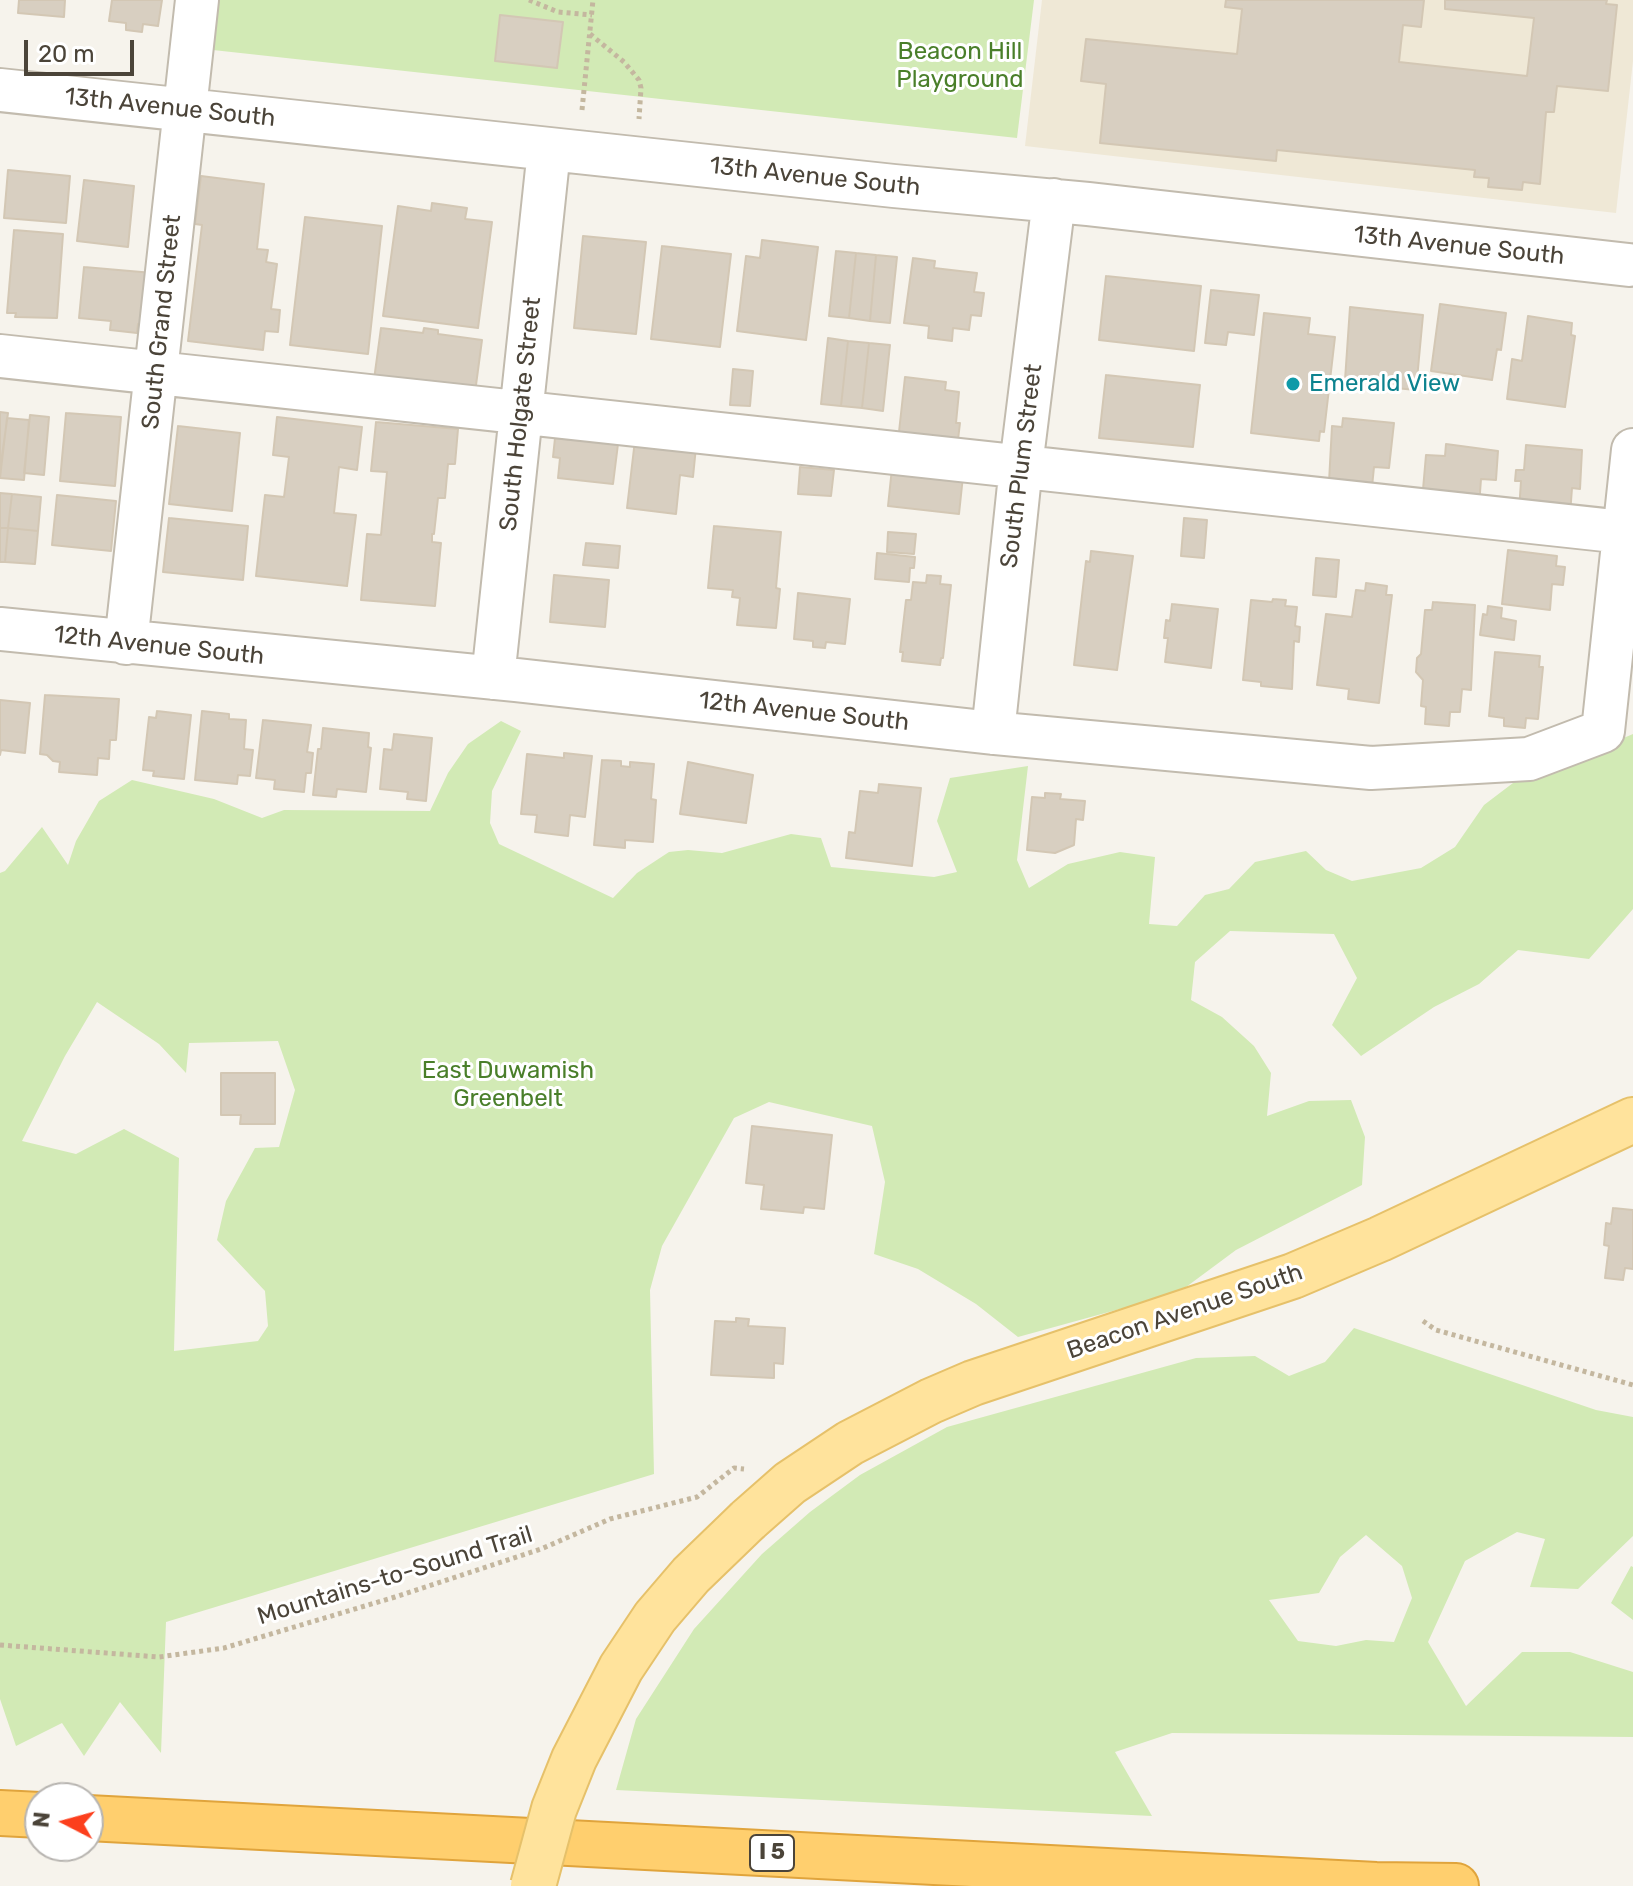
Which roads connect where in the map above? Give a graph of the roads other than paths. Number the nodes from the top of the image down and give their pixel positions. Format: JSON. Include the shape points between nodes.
{"nodes":[{"id":1,"x":197,"y":0,"type":"edge"},
{"id":2,"x":0,"y":90,"type":"edge"},
{"id":3,"x":186,"y":109,"type":"junction"},
{"id":4,"x":549,"y":150,"type":"junction"},
{"id":5,"x":1054,"y":200,"type":"junction"},
{"id":6,"x":1632,"y":267,"type":"edge"},
{"id":7,"x":0,"y":356,"type":"edge"},
{"id":8,"x":156,"y":373,"type":"junction"},
{"id":9,"x":521,"y":412,"type":"junction"},
{"id":10,"x":1633,"y":450,"type":"edge"},
{"id":11,"x":1021,"y":466,"type":"junction"},
{"id":12,"x":1629,"y":532,"type":"edge"},
{"id":13,"x":0,"y":629,"type":"edge"},
{"id":14,"x":126,"y":643,"type":"junction"},
{"id":15,"x":493,"y":678,"type":"junction"},
{"id":16,"x":993,"y":733,"type":"junction"},
{"id":17,"x":1633,"y":1120,"type":"edge"},
{"id":18,"x":0,"y":1813,"type":"edge"},
{"id":19,"x":24,"y":1814,"type":"edge"},
{"id":20,"x":104,"y":1819,"type":"edge"},
{"id":21,"x":533,"y":1886,"type":"edge"},
{"id":22,"x":1456,"y":1886,"type":"edge"}],
"edges":[{"from":1,"to":3,"type":"street","name":"South Grand Street"},
{"from":2,"to":3,"type":"street","name":"13th Avenue South"},
{"from":3,"to":4,"type":"street","name":"13th Avenue South"},
{"from":3,"to":8,"type":"street","name":"South Grand Street"},
{"from":4,"to":5,"type":"street","name":"13th Avenue South"},
{"from":4,"to":9,"type":"street","name":"South Holgate Street"},
{"from":5,"to":6,"type":"street","name":"13th Avenue South"},
{"from":5,"to":11,"type":"street","name":"South Plum Street"},
{"from":7,"to":8,"type":"street"},
{"from":8,"to":9,"type":"street"},
{"from":8,"to":14,"type":"street","name":"South Grand Street"},
{"from":9,"to":11,"type":"street"},
{"from":9,"to":15,"type":"street","name":"South Holgate Street"},
{"from":10,"to":12,"type":"street"},
{"from":11,"to":12,"type":"street"},
{"from":11,"to":16,"type":"street","name":"South Plum Street"},
{"from":12,"to":16,"type":"street","name":"12th Avenue South","via":[[1603,731],[1529,759],[1371,768]]},
{"from":13,"to":14,"type":"street","name":"12th Avenue South"},
{"from":14,"to":15,"type":"street","name":"12th Avenue South"},
{"from":15,"to":16,"type":"street","name":"12th Avenue South"},
{"from":17,"to":21,"type":"main road","name":"Beacon Avenue South","bridge":true,"via":[[1293,1276],[973,1383],[850,1443],[760,1508],[655,1617],[621,1668],[574,1759]]},
{"from":18,"to":19,"type":"highway"},
{"from":20,"to":22,"type":"highway","number":"I 5"}]}
